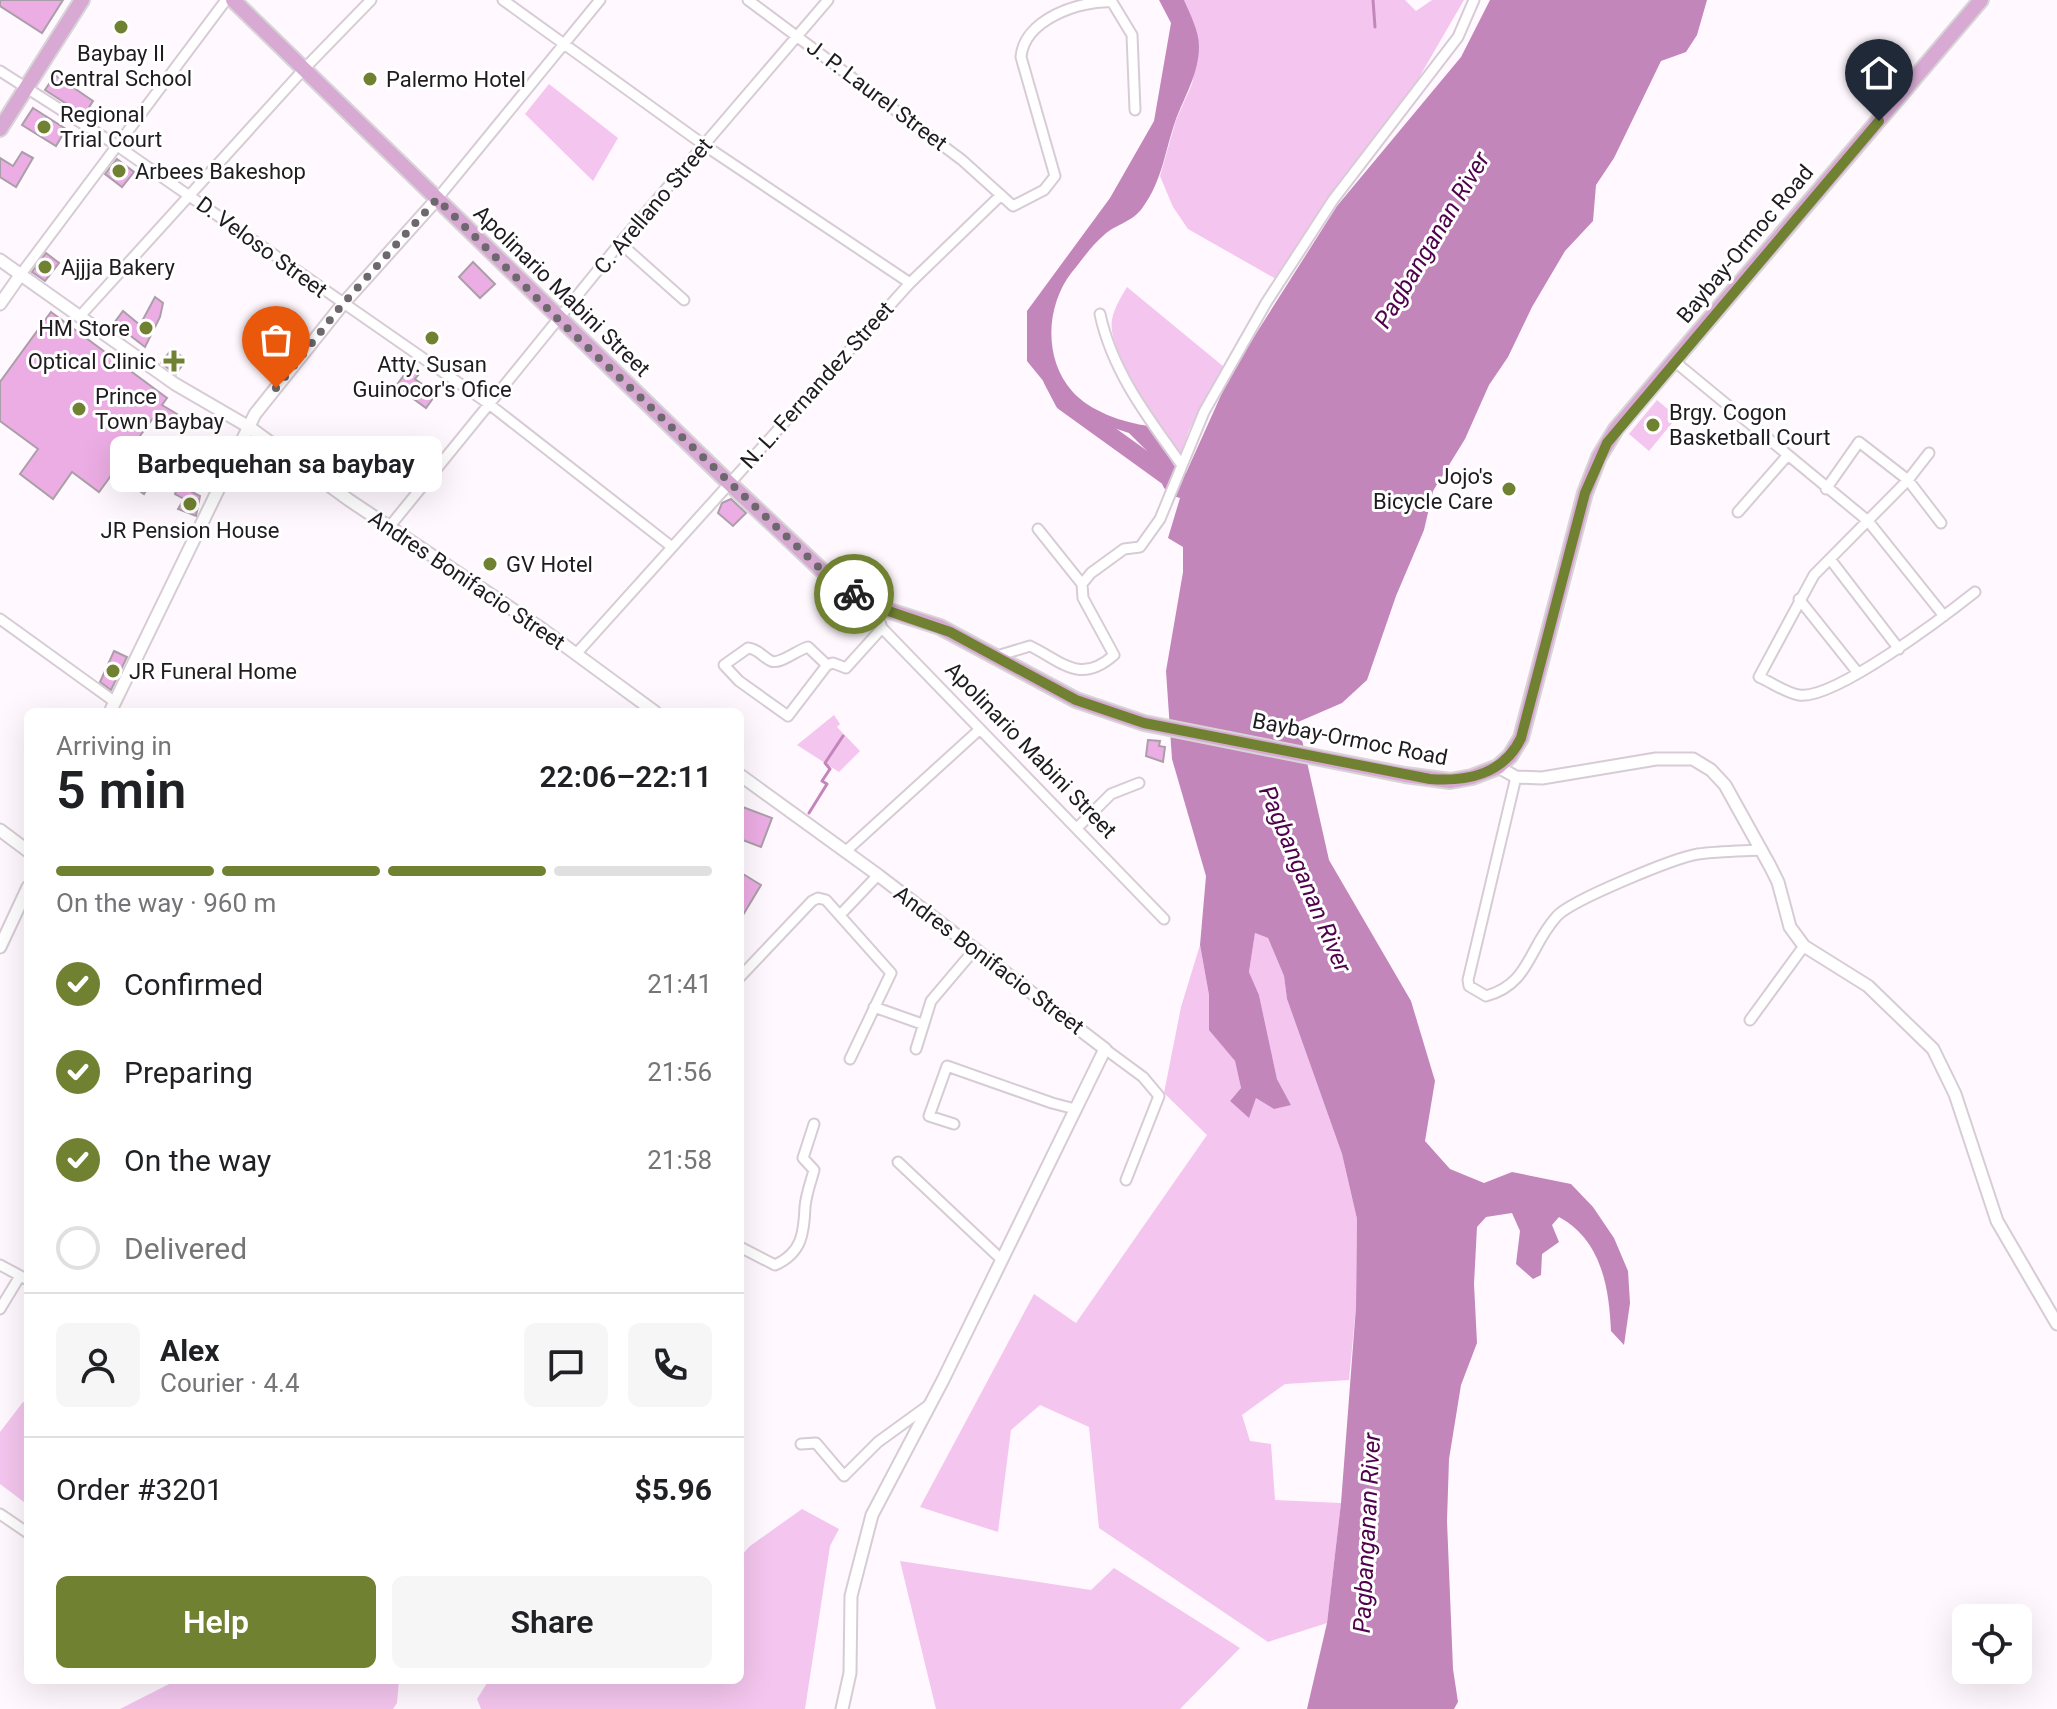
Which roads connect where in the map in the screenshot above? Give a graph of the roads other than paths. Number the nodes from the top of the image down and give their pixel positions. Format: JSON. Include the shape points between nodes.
{"nodes":[{"id":1,"x":82,"y":0,"type":"edge"},
{"id":2,"x":226,"y":0,"type":"edge"},
{"id":3,"x":233,"y":0,"type":"edge"},
{"id":4,"x":371,"y":0,"type":"edge"},
{"id":5,"x":503,"y":0,"type":"edge"},
{"id":6,"x":600,"y":0,"type":"edge"},
{"id":7,"x":748,"y":0,"type":"edge"},
{"id":8,"x":828,"y":0,"type":"edge"},
{"id":9,"x":1474,"y":0,"type":"edge"},
{"id":10,"x":1981,"y":0,"type":"edge"},
{"id":11,"x":797,"y":35,"type":"junction"},
{"id":12,"x":564,"y":43,"type":"junction"},
{"id":13,"x":304,"y":69,"type":"junction"},
{"id":14,"x":0,"y":71,"type":"edge"},
{"id":15,"x":26,"y":89,"type":"junction"},
{"id":16,"x":1135,"y":110,"type":"dead end"},
{"id":17,"x":0,"y":129,"type":"edge"},
{"id":18,"x":116,"y":145,"type":"junction"},
{"id":19,"x":704,"y":145,"type":"junction"},
{"id":20,"x":188,"y":195,"type":"junction"},
{"id":21,"x":1001,"y":195,"type":"junction"},
{"id":22,"x":437,"y":199,"type":"junction"},
{"id":23,"x":620,"y":243,"type":"junction"},
{"id":24,"x":0,"y":260,"type":"edge"},
{"id":25,"x":21,"y":274,"type":"junction"},
{"id":26,"x":910,"y":283,"type":"junction"},
{"id":27,"x":684,"y":300,"type":"dead end"},
{"id":28,"x":0,"y":304,"type":"edge"},
{"id":29,"x":342,"y":305,"type":"junction"},
{"id":30,"x":1100,"y":314,"type":"dead end"},
{"id":31,"x":81,"y":315,"type":"junction"},
{"id":32,"x":559,"y":320,"type":"junction"},
{"id":33,"x":1674,"y":361,"type":"junction"},
{"id":34,"x":489,"y":404,"type":"junction"},
{"id":35,"x":249,"y":427,"type":"junction"},
{"id":36,"x":1929,"y":453,"type":"dead end"},
{"id":37,"x":1787,"y":456,"type":"junction"},
{"id":38,"x":1182,"y":467,"type":"junction"},
{"id":39,"x":1908,"y":480,"type":"junction"},
{"id":40,"x":729,"y":483,"type":"junction"},
{"id":41,"x":1826,"y":489,"type":"junction"},
{"id":42,"x":1738,"y":512,"type":"dead end"},
{"id":43,"x":1868,"y":521,"type":"junction"},
{"id":44,"x":1941,"y":523,"type":"dead end"},
{"id":45,"x":390,"y":526,"type":"junction"},
{"id":46,"x":1038,"y":529,"type":"dead end"},
{"id":47,"x":672,"y":547,"type":"junction"},
{"id":48,"x":1830,"y":559,"type":"junction"},
{"id":49,"x":1082,"y":584,"type":"junction"},
{"id":50,"x":1975,"y":592,"type":"dead end"},
{"id":51,"x":1799,"y":599,"type":"junction"},
{"id":52,"x":871,"y":605,"type":"junction"},
{"id":53,"x":1944,"y":616,"type":"junction"},
{"id":54,"x":0,"y":619,"type":"edge"},
{"id":55,"x":882,"y":628,"type":"junction"},
{"id":56,"x":1899,"y":649,"type":"junction"},
{"id":57,"x":576,"y":654,"type":"junction"},
{"id":58,"x":997,"y":656,"type":"junction"},
{"id":59,"x":827,"y":665,"type":"junction"},
{"id":60,"x":1858,"y":673,"type":"junction"},
{"id":61,"x":113,"y":707,"type":"edge"},
{"id":62,"x":650,"y":708,"type":"edge"},
{"id":63,"x":979,"y":730,"type":"junction"},
{"id":64,"x":1498,"y":767,"type":"junction"},
{"id":65,"x":1516,"y":777,"type":"junction"},
{"id":66,"x":744,"y":778,"type":"edge"},
{"id":67,"x":1139,"y":783,"type":"dead end"},
{"id":68,"x":1077,"y":828,"type":"junction"},
{"id":69,"x":0,"y":830,"type":"edge"},
{"id":70,"x":24,"y":848,"type":"edge"},
{"id":71,"x":1760,"y":850,"type":"junction"},
{"id":72,"x":846,"y":851,"type":"junction"},
{"id":73,"x":878,"y":875,"type":"junction"},
{"id":74,"x":24,"y":896,"type":"edge"},
{"id":75,"x":840,"y":915,"type":"junction"},
{"id":76,"x":1164,"y":919,"type":"dead end"},
{"id":77,"x":1804,"y":946,"type":"junction"},
{"id":78,"x":0,"y":947,"type":"edge"},
{"id":79,"x":975,"y":949,"type":"junction"},
{"id":80,"x":744,"y":973,"type":"edge"},
{"id":81,"x":874,"y":1007,"type":"junction"},
{"id":82,"x":1750,"y":1020,"type":"dead end"},
{"id":83,"x":922,"y":1024,"type":"junction"},
{"id":84,"x":916,"y":1049,"type":"dead end"},
{"id":85,"x":1105,"y":1049,"type":"junction"},
{"id":86,"x":850,"y":1059,"type":"dead end"},
{"id":87,"x":1075,"y":1109,"type":"junction"},
{"id":88,"x":814,"y":1124,"type":"dead end"},
{"id":89,"x":954,"y":1124,"type":"dead end"},
{"id":90,"x":898,"y":1162,"type":"dead end"},
{"id":91,"x":1126,"y":1180,"type":"dead end"},
{"id":92,"x":744,"y":1249,"type":"edge"},
{"id":93,"x":1001,"y":1259,"type":"junction"},
{"id":94,"x":0,"y":1265,"type":"edge"},
{"id":95,"x":24,"y":1278,"type":"edge"},
{"id":96,"x":0,"y":1309,"type":"edge"},
{"id":97,"x":2057,"y":1324,"type":"edge"},
{"id":98,"x":929,"y":1405,"type":"junction"},
{"id":99,"x":801,"y":1444,"type":"dead end"},
{"id":100,"x":0,"y":1514,"type":"edge"},
{"id":101,"x":24,"y":1530,"type":"edge"},
{"id":102,"x":842,"y":1709,"type":"edge"}],
"edges":[{"from":1,"to":15,"type":"main road"},
{"from":2,"to":18,"type":"street"},
{"from":3,"to":13,"type":"main road","name":"Apolinario Mabini Street"},
{"from":4,"to":13,"type":"street"},
{"from":5,"to":12,"type":"street"},
{"from":6,"to":12,"type":"street"},
{"from":7,"to":11,"type":"street","name":"J. P. Laurel Street"},
{"from":8,"to":11,"type":"street","name":"C. Arellano Street"},
{"from":9,"to":38,"type":"street","via":[[1458,37],[1305,241],[1233,356]]},
{"from":10,"to":33,"type":"main road","name":"Baybay-Ormoc Road"},
{"from":11,"to":19,"type":"street","name":"C. Arellano Street"},
{"from":11,"to":21,"type":"street","name":"J. P. Laurel Street"},
{"from":12,"to":19,"type":"street"},
{"from":12,"to":22,"type":"street"},
{"from":13,"to":20,"type":"street"},
{"from":13,"to":22,"type":"main road","name":"Apolinario Mabini Street"},
{"from":14,"to":15,"type":"street","name":"D. Veloso Street"},
{"from":15,"to":17,"type":"main road"},
{"from":15,"to":18,"type":"street","name":"D. Veloso Street"},
{"from":16,"to":21,"type":"street","via":[[1132,35],[1118,9],[1104,0],[1054,13],[1027,39],[1021,57],[1055,176],[1044,190],[1020,204],[1013,206]]},
{"from":18,"to":20,"type":"street","name":"D. Veloso Street"},
{"from":18,"to":25,"type":"street"},
{"from":19,"to":23,"type":"street","name":"C. Arellano Street"},
{"from":19,"to":26,"type":"street"},
{"from":20,"to":29,"type":"street","name":"D. Veloso Street"},
{"from":20,"to":31,"type":"street"},
{"from":21,"to":26,"type":"street","name":"N. L. Fernandez Street"},
{"from":22,"to":29,"type":"street"},
{"from":22,"to":32,"type":"main road","name":"Apolinario Mabini Street"},
{"from":23,"to":27,"type":"street"},
{"from":23,"to":32,"type":"street","name":"C. Arellano Street"},
{"from":24,"to":25,"type":"street","name":"Andres Bonifacio Street"},
{"from":25,"to":28,"type":"street"},
{"from":25,"to":31,"type":"street","name":"Andres Bonifacio Street"},
{"from":26,"to":40,"type":"street","name":"N. L. Fernandez Street"},
{"from":29,"to":34,"type":"street","name":"D. Veloso Street"},
{"from":29,"to":35,"type":"street"},
{"from":30,"to":38,"type":"street","via":[[1106,341],[1134,396]]},
{"from":31,"to":35,"type":"street","name":"Andres Bonifacio Street","via":[[175,384]]},
{"from":32,"to":34,"type":"street","name":"C. Arellano Street"},
{"from":32,"to":40,"type":"main road","name":"Apolinario Mabini Street"},
{"from":33,"to":37,"type":"street"},
{"from":33,"to":64,"type":"main road","name":"Baybay-Ormoc Road","via":[[1599,457],[1521,738]]},
{"from":34,"to":45,"type":"street","name":"C. Arellano Street"},
{"from":34,"to":47,"type":"street","name":"D. Veloso Street"},
{"from":35,"to":45,"type":"street","name":"Andres Bonifacio Street"},
{"from":35,"to":61,"type":"street"},
{"from":36,"to":39,"type":"street"},
{"from":37,"to":41,"type":"street"},
{"from":37,"to":42,"type":"street"},
{"from":38,"to":49,"type":"street","via":[[1140,547],[1124,549]]},
{"from":39,"to":41,"type":"street","via":[[1859,442]]},
{"from":39,"to":43,"type":"street"},
{"from":39,"to":44,"type":"street"},
{"from":40,"to":47,"type":"street","name":"N. L. Fernandez Street"},
{"from":40,"to":52,"type":"main road","name":"Apolinario Mabini Street","via":[[829,577]]},
{"from":41,"to":43,"type":"street"},
{"from":43,"to":48,"type":"street"},
{"from":43,"to":53,"type":"street"},
{"from":45,"to":57,"type":"street","name":"Andres Bonifacio Street"},
{"from":46,"to":49,"type":"street"},
{"from":47,"to":57,"type":"street","name":"N. L. Fernandez Street"},
{"from":48,"to":51,"type":"street"},
{"from":48,"to":56,"type":"street"},
{"from":49,"to":58,"type":"street","via":[[1083,598],[1114,655],[1102,666],[1067,669],[1030,646]]},
{"from":50,"to":53,"type":"street"},
{"from":51,"to":60,"type":"street"},
{"from":51,"to":60,"type":"street","via":[[1759,677],[1800,696]]},
{"from":52,"to":55,"type":"street","name":"Apolinario Mabini Street"},
{"from":52,"to":58,"type":"main road","name":"Baybay-Ormoc Road","via":[[940,627]]},
{"from":53,"to":56,"type":"street"},
{"from":54,"to":61,"type":"street"},
{"from":55,"to":59,"type":"street","via":[[846,668]]},
{"from":55,"to":63,"type":"street","name":"Apolinario Mabini Street"},
{"from":56,"to":60,"type":"street"},
{"from":57,"to":62,"type":"street","name":"Andres Bonifacio Street"},
{"from":58,"to":64,"type":"main road","name":"Baybay-Ormoc Road","via":[[1076,700],[1144,723],[1450,781]]},
{"from":59,"to":59,"type":"street","via":[[808,647],[777,661],[748,648],[724,665],[788,716]]},
{"from":63,"to":68,"type":"street","name":"Apolinario Mabini Street"},
{"from":63,"to":72,"type":"street"},
{"from":64,"to":65,"type":"street"},
{"from":65,"to":71,"type":"street","via":[[1693,759],[1725,785]]},
{"from":65,"to":71,"type":"street","via":[[1468,980],[1486,996],[1518,981],[1557,916],[1578,902],[1696,854]]},
{"from":66,"to":72,"type":"street","name":"Andres Bonifacio Street"},
{"from":67,"to":68,"type":"street","via":[[1111,794]]},
{"from":68,"to":76,"type":"street","name":"Apolinario Mabini Street"},
{"from":69,"to":70,"type":"street"},
{"from":71,"to":77,"type":"street","via":[[1778,882],[1790,927]]},
{"from":72,"to":73,"type":"street","name":"Andres Bonifacio Street"},
{"from":73,"to":75,"type":"street"},
{"from":73,"to":79,"type":"street","name":"Andres Bonifacio Street"},
{"from":74,"to":78,"type":"street"},
{"from":75,"to":80,"type":"street","via":[[826,900],[815,899]]},
{"from":75,"to":81,"type":"street","via":[[891,971]]},
{"from":77,"to":82,"type":"street"},
{"from":77,"to":97,"type":"street","via":[[1868,986],[1933,1049],[1955,1094],[1997,1221]]},
{"from":79,"to":83,"type":"street","via":[[931,1001]]},
{"from":79,"to":85,"type":"street","name":"Andres Bonifacio Street"},
{"from":81,"to":83,"type":"street"},
{"from":81,"to":86,"type":"street"},
{"from":83,"to":84,"type":"street"},
{"from":85,"to":87,"type":"street"},
{"from":85,"to":91,"type":"street","name":"Andres Bonifacio Street","via":[[1159,1096]]},
{"from":87,"to":89,"type":"street","via":[[947,1066],[929,1116]]},
{"from":87,"to":93,"type":"street"},
{"from":88,"to":92,"type":"street","via":[[803,1158],[814,1170],[798,1247],[775,1265]]},
{"from":90,"to":93,"type":"street"},
{"from":93,"to":98,"type":"street"},
{"from":94,"to":95,"type":"street"},
{"from":95,"to":96,"type":"street"},
{"from":98,"to":99,"type":"street","via":[[878,1442],[844,1476],[816,1443]]},
{"from":98,"to":102,"type":"street","via":[[872,1515],[851,1596],[850,1673]]},
{"from":100,"to":101,"type":"street"}]}
